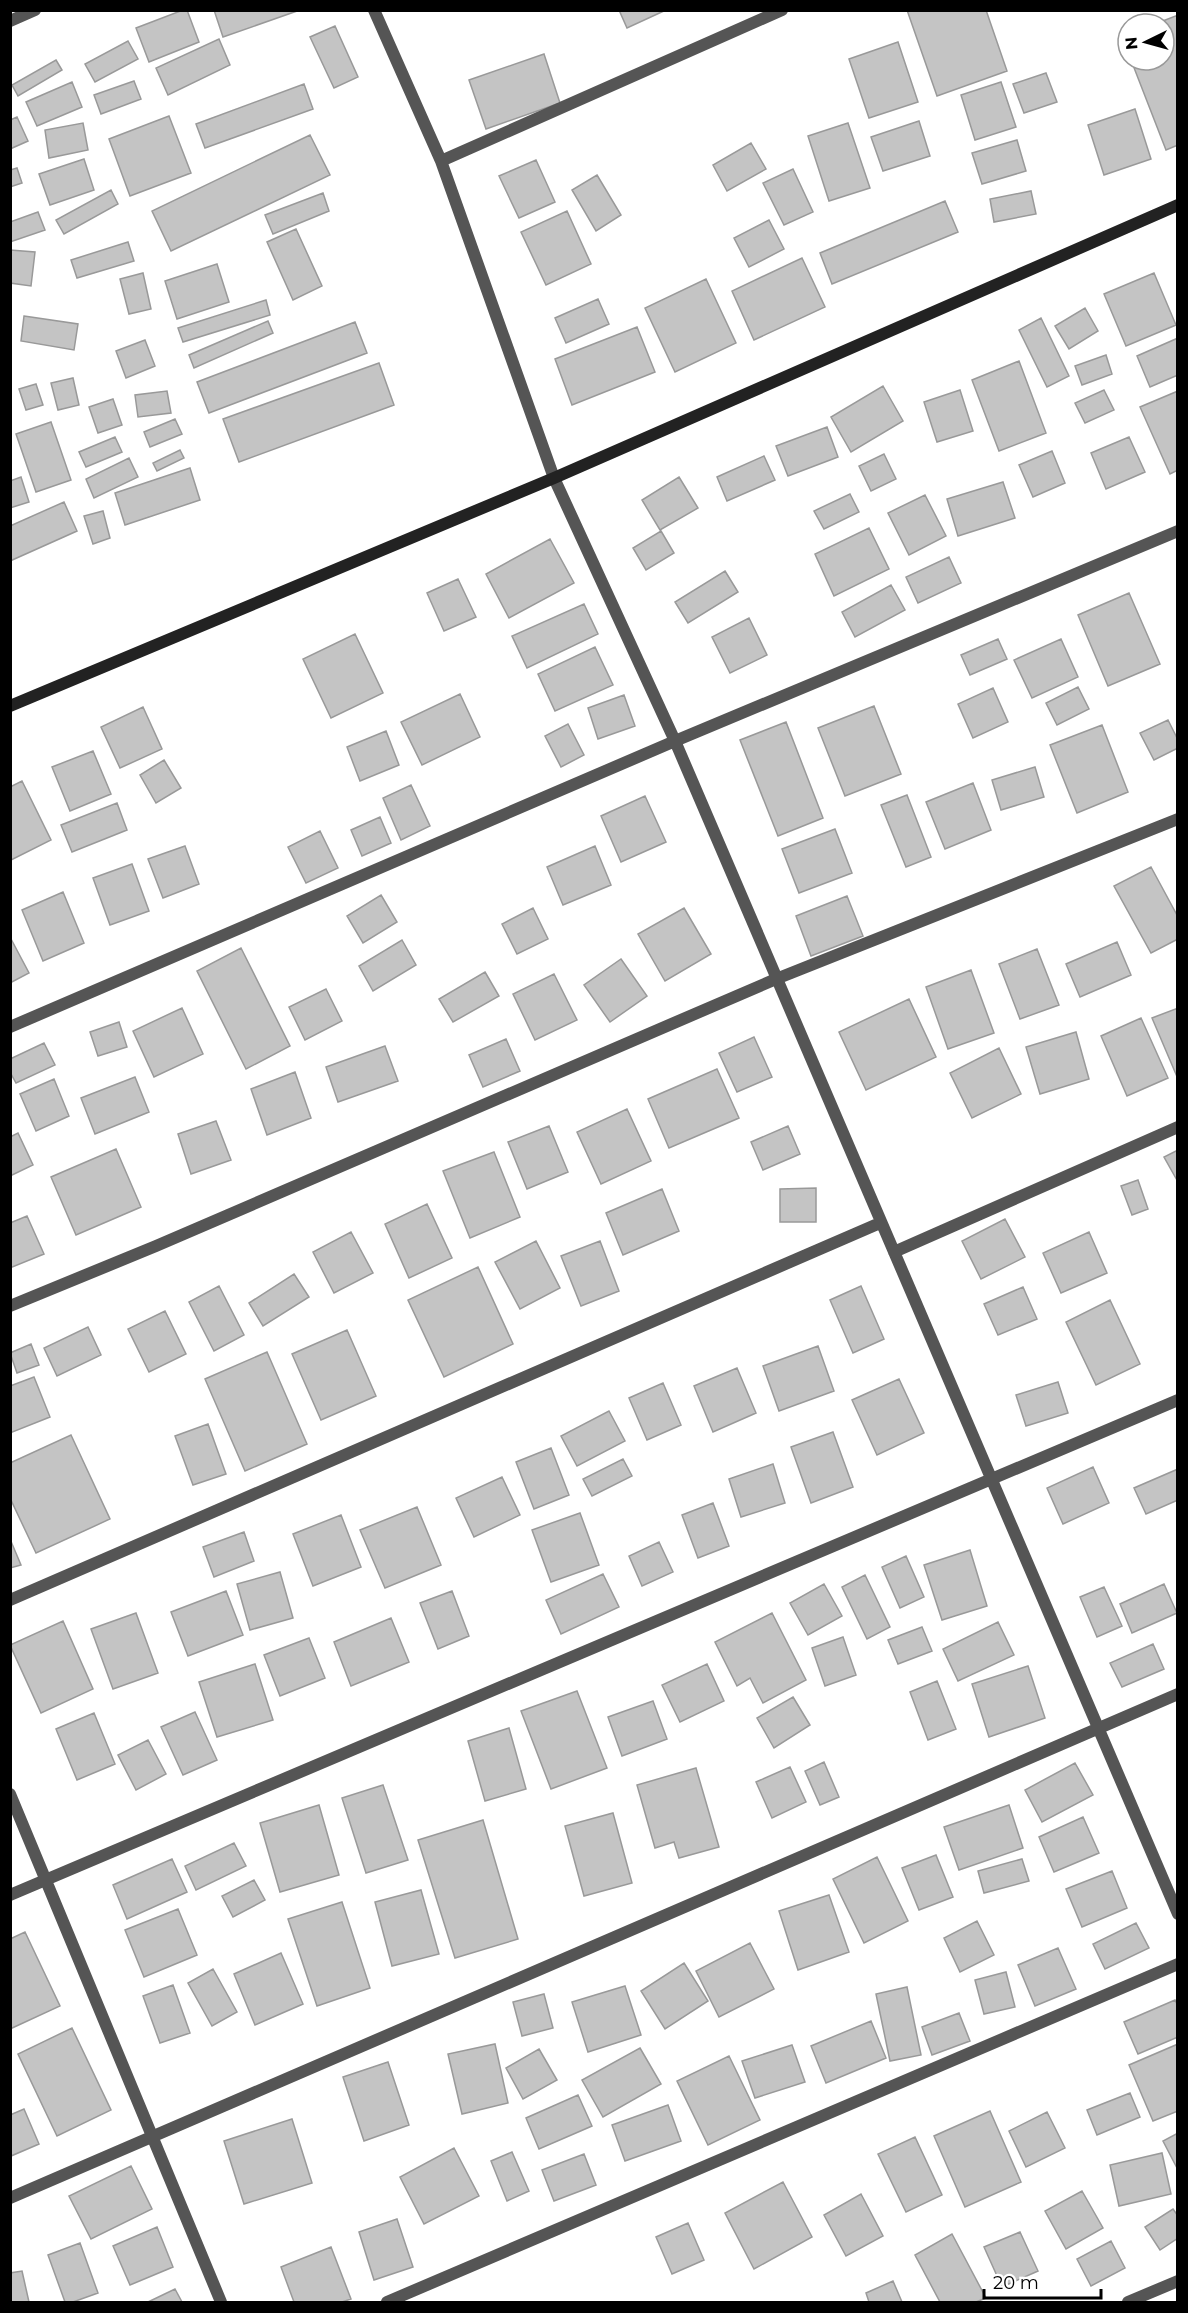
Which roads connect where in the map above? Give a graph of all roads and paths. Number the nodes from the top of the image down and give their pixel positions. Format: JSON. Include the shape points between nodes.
{"nodes":[{"id":1,"x":34,"y":10,"type":"edge"},
{"id":2,"x":374,"y":10,"type":"edge"},
{"id":3,"x":782,"y":10,"type":"edge"},
{"id":4,"x":10,"y":21,"type":"edge"},
{"id":5,"x":441,"y":161,"type":"junction"},
{"id":6,"x":1178,"y":205,"type":"edge"},
{"id":7,"x":554,"y":478,"type":"junction"},
{"id":8,"x":1178,"y":531,"type":"edge"},
{"id":9,"x":10,"y":706,"type":"edge"},
{"id":10,"x":675,"y":741,"type":"junction"},
{"id":11,"x":1178,"y":819,"type":"edge"},
{"id":12,"x":776,"y":979,"type":"junction"},
{"id":13,"x":10,"y":1027,"type":"edge"},
{"id":14,"x":1178,"y":1127,"type":"edge"},
{"id":15,"x":880,"y":1223,"type":"junction"},
{"id":16,"x":894,"y":1252,"type":"junction"},
{"id":17,"x":10,"y":1306,"type":"edge"},
{"id":18,"x":1178,"y":1400,"type":"edge"},
{"id":19,"x":990,"y":1478,"type":"junction"},
{"id":20,"x":10,"y":1600,"type":"edge"},
{"id":21,"x":1178,"y":1694,"type":"edge"},
{"id":22,"x":1098,"y":1728,"type":"junction"},
{"id":23,"x":10,"y":1794,"type":"edge"},
{"id":24,"x":46,"y":1880,"type":"junction"},
{"id":25,"x":10,"y":1895,"type":"edge"},
{"id":26,"x":1178,"y":1914,"type":"edge"},
{"id":27,"x":1178,"y":1964,"type":"edge"},
{"id":28,"x":152,"y":2137,"type":"junction"},
{"id":29,"x":10,"y":2198,"type":"edge"},
{"id":30,"x":1178,"y":2281,"type":"edge"},
{"id":31,"x":221,"y":2302,"type":"edge"},
{"id":32,"x":387,"y":2302,"type":"edge"},
{"id":33,"x":1128,"y":2302,"type":"edge"}],
"edges":[{"from":1,"to":4,"type":"street"},
{"from":2,"to":5,"type":"street"},
{"from":3,"to":5,"type":"street"},
{"from":5,"to":7,"type":"street"},
{"from":6,"to":7,"type":"main road"},
{"from":7,"to":9,"type":"main road"},
{"from":7,"to":10,"type":"street"},
{"from":8,"to":10,"type":"street"},
{"from":10,"to":12,"type":"street"},
{"from":10,"to":13,"type":"street"},
{"from":11,"to":12,"type":"street"},
{"from":12,"to":15,"type":"street"},
{"from":12,"to":17,"type":"street"},
{"from":14,"to":16,"type":"street"},
{"from":15,"to":16,"type":"street"},
{"from":15,"to":20,"type":"street"},
{"from":16,"to":19,"type":"street"},
{"from":18,"to":19,"type":"street"},
{"from":19,"to":22,"type":"street"},
{"from":19,"to":24,"type":"street"},
{"from":21,"to":22,"type":"street"},
{"from":22,"to":26,"type":"street"},
{"from":22,"to":28,"type":"street"},
{"from":23,"to":24,"type":"street"},
{"from":24,"to":25,"type":"street"},
{"from":24,"to":28,"type":"street"},
{"from":27,"to":32,"type":"street"},
{"from":28,"to":29,"type":"street"},
{"from":28,"to":31,"type":"street"},
{"from":30,"to":33,"type":"street"}]}
